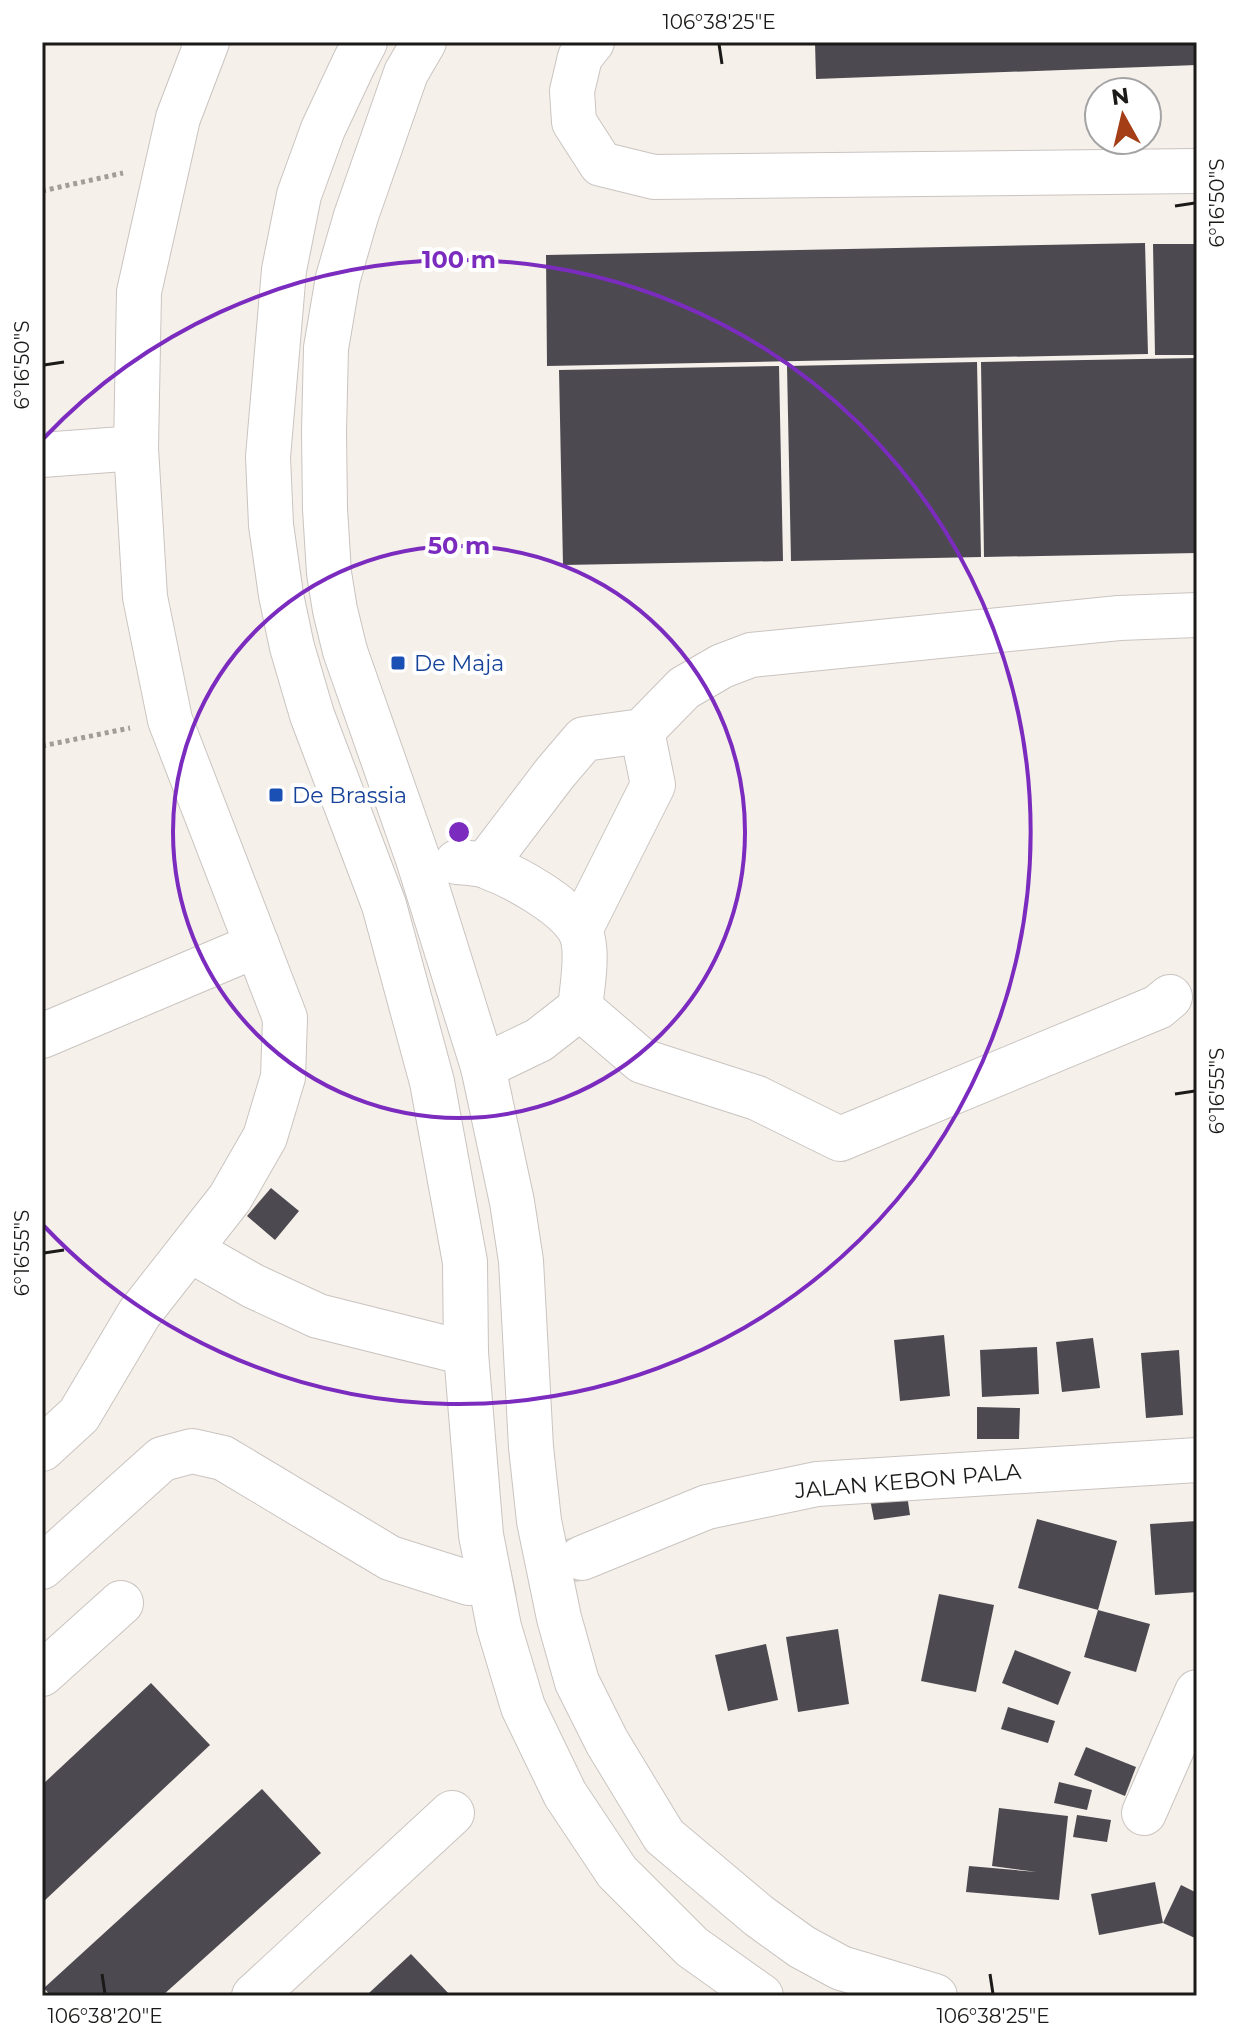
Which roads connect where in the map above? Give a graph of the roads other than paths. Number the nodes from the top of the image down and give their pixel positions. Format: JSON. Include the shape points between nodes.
{"nodes":[{"id":1,"x":207,"y":42,"type":"edge"},
{"id":2,"x":365,"y":42,"type":"edge"},
{"id":3,"x":424,"y":42,"type":"edge"},
{"id":4,"x":592,"y":42,"type":"edge"},
{"id":5,"x":1197,"y":171,"type":"edge"},
{"id":6,"x":136,"y":448,"type":"junction"},
{"id":7,"x":42,"y":455,"type":"edge"},
{"id":8,"x":1197,"y":615,"type":"edge"},
{"id":9,"x":642,"y":731,"type":"junction"},
{"id":10,"x":418,"y":859,"type":"junction"},
{"id":11,"x":485,"y":865,"type":"junction"},
{"id":12,"x":580,"y":930,"type":"junction"},
{"id":13,"x":257,"y":945,"type":"junction"},
{"id":14,"x":1170,"y":997,"type":"dead end"},
{"id":15,"x":580,"y":1008,"type":"junction"},
{"id":16,"x":42,"y":1036,"type":"edge"},
{"id":17,"x":483,"y":1067,"type":"junction"},
{"id":18,"x":190,"y":1250,"type":"junction"},
{"id":19,"x":466,"y":1353,"type":"junction"},
{"id":20,"x":42,"y":1449,"type":"edge"},
{"id":21,"x":1197,"y":1460,"type":"edge"},
{"id":22,"x":582,"y":1558,"type":"tunnel mouth"},
{"id":23,"x":42,"y":1567,"type":"edge"},
{"id":24,"x":469,"y":1583,"type":"tunnel mouth"},
{"id":25,"x":121,"y":1603,"type":"dead end"},
{"id":26,"x":42,"y":1674,"type":"edge"},
{"id":27,"x":1197,"y":1692,"type":"edge"},
{"id":28,"x":452,"y":1813,"type":"dead end"},
{"id":29,"x":1144,"y":1813,"type":"dead end"},
{"id":30,"x":664,"y":1836,"type":"junction"},
{"id":31,"x":617,"y":1872,"type":"junction"},
{"id":32,"x":254,"y":1996,"type":"edge"},
{"id":33,"x":761,"y":1996,"type":"edge"},
{"id":34,"x":935,"y":1996,"type":"edge"}],
"edges":[{"from":1,"to":6,"type":"street","via":[[178,118],[139,292]]},
{"from":2,"to":19,"type":"street","via":[[323,129],[299,195],[284,270],[268,457],[271,525],[292,647],[312,715],[384,905],[432,1082],[465,1262]]},
{"from":3,"to":10,"type":"street","via":[[406,73],[338,278],[326,348],[324,432],[335,610]]},
{"from":4,"to":5,"type":"street","via":[[577,68],[574,122],[601,164],[654,177]]},
{"from":6,"to":7,"type":"street"},
{"from":6,"to":13,"type":"street","via":[[145,597],[170,720]]},
{"from":8,"to":9,"type":"street","via":[[751,655],[684,688]]},
{"from":9,"to":11,"type":"street","via":[[584,739]]},
{"from":9,"to":12,"type":"street","via":[[653,785]]},
{"from":10,"to":11,"type":"street"},
{"from":10,"to":17,"type":"street"},
{"from":11,"to":12,"type":"street","via":[[525,884]]},
{"from":12,"to":15,"type":"street","via":[[585,958]]},
{"from":13,"to":16,"type":"street"},
{"from":13,"to":18,"type":"street","via":[[285,1018],[283,1077],[265,1137],[230,1198]]},
{"from":14,"to":15,"type":"street","via":[[1158,1007],[840,1139],[757,1098],[642,1061]]},
{"from":15,"to":17,"type":"street","via":[[539,1040]]},
{"from":17,"to":30,"type":"street","via":[[521,1261],[531,1447],[539,1521],[559,1618],[577,1682]]},
{"from":18,"to":19,"type":"street","via":[[318,1316]]},
{"from":18,"to":20,"type":"street","via":[[139,1314],[79,1415]]},
{"from":19,"to":31,"type":"street","via":[[481,1535],[499,1627],[535,1732],[565,1794]]},
{"from":21,"to":22,"type":"street","name":"JALAN KEBON PALA","via":[[817,1484],[707,1507]]},
{"from":23,"to":24,"type":"street","via":[[162,1459],[192,1451],[223,1458],[390,1558]]},
{"from":25,"to":26,"type":"street"},
{"from":27,"to":29,"type":"street"},
{"from":28,"to":32,"type":"street"},
{"from":30,"to":31,"type":"street"},
{"from":30,"to":34,"type":"street","via":[[802,1947],[841,1968]]},
{"from":31,"to":33,"type":"street","via":[[692,1947]]}]}
